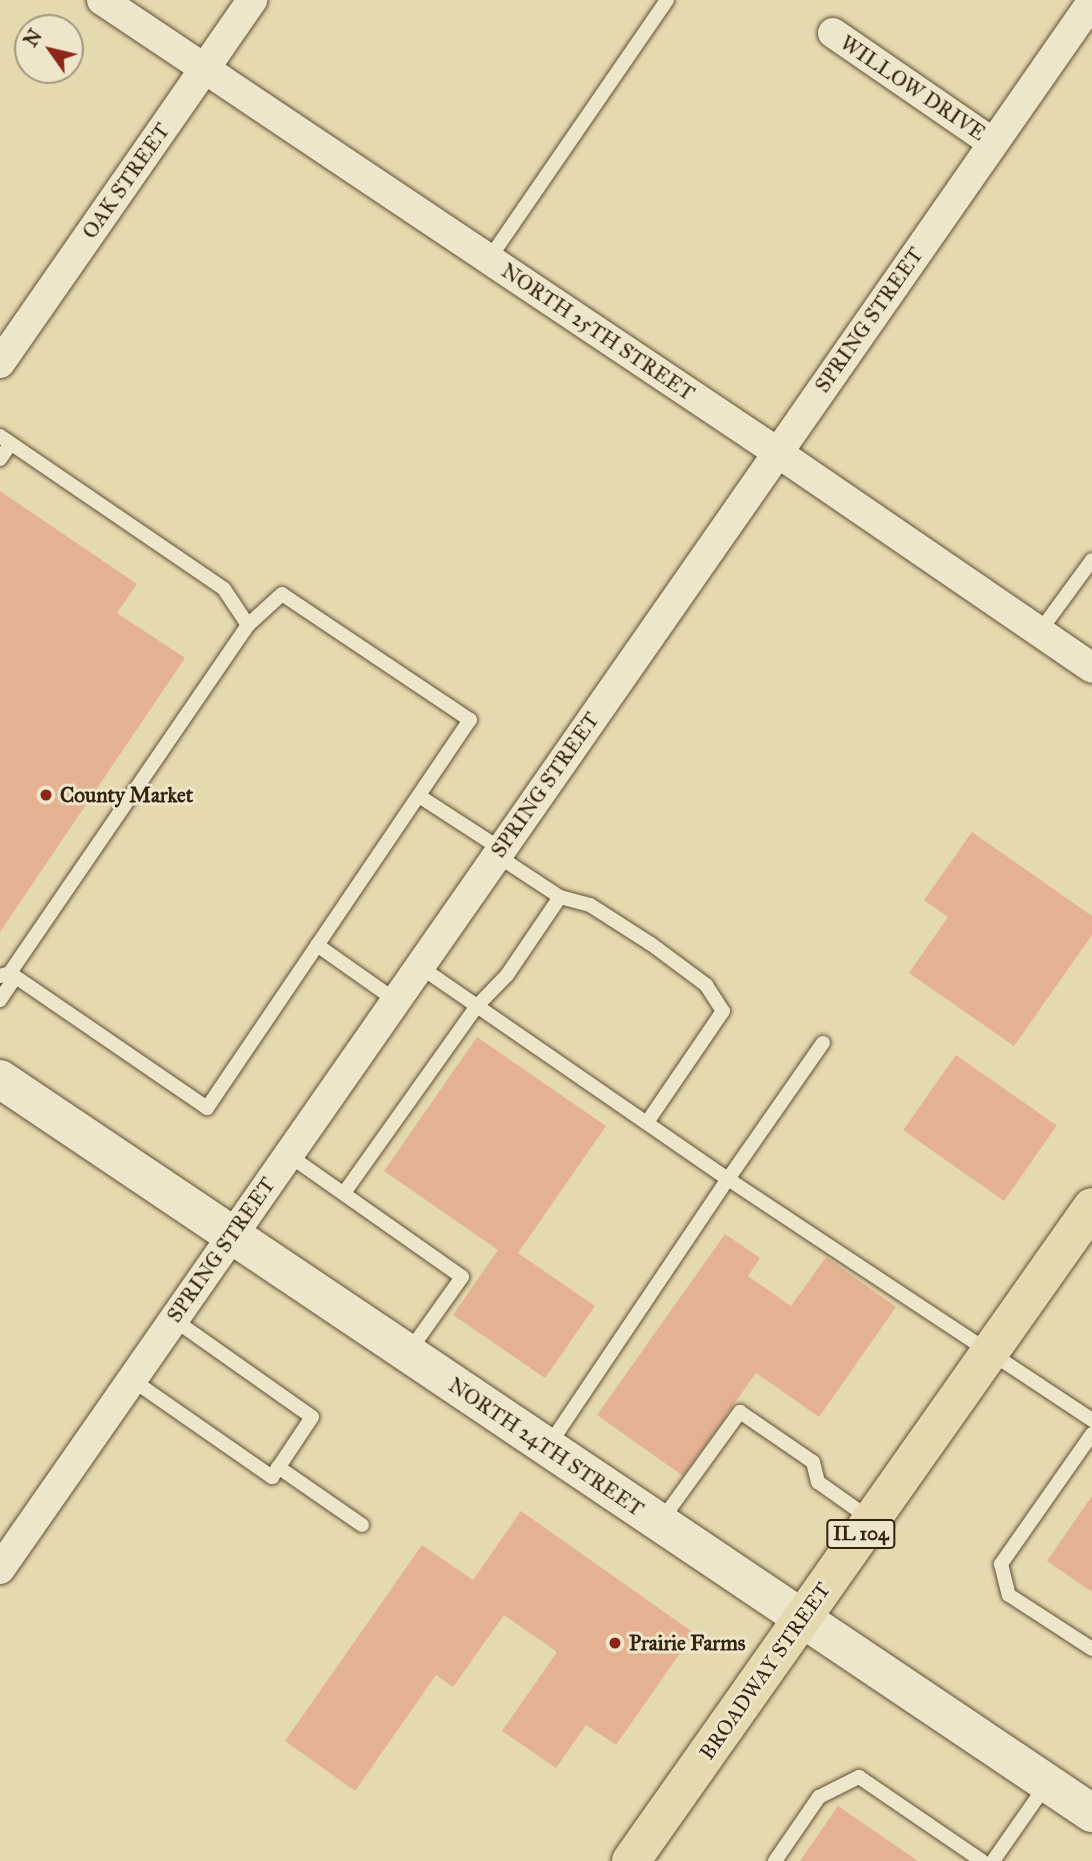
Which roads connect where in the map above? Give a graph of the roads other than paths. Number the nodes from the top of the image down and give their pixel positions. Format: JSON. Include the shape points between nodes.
{"nodes":[{"id":1,"x":102,"y":0,"type":"edge"},
{"id":2,"x":252,"y":0,"type":"edge"},
{"id":3,"x":667,"y":0,"type":"edge"},
{"id":4,"x":1092,"y":2,"type":"edge"},
{"id":5,"x":833,"y":33,"type":"dead end"},
{"id":6,"x":205,"y":68,"type":"junction"},
{"id":7,"x":993,"y":143,"type":"junction"},
{"id":8,"x":489,"y":259,"type":"junction"},
{"id":9,"x":0,"y":363,"type":"edge"},
{"id":10,"x":5,"y":439,"type":"edge"},
{"id":11,"x":777,"y":453,"type":"junction"},
{"id":12,"x":0,"y":459,"type":"edge"},
{"id":13,"x":1090,"y":567,"type":"edge"},
{"id":14,"x":248,"y":625,"type":"junction"},
{"id":15,"x":1040,"y":631,"type":"junction"},
{"id":16,"x":1092,"y":668,"type":"edge"},
{"id":17,"x":419,"y":796,"type":"junction"},
{"id":18,"x":498,"y":852,"type":"junction"},
{"id":19,"x":560,"y":897,"type":"junction"},
{"id":20,"x":317,"y":945,"type":"junction"},
{"id":21,"x":419,"y":966,"type":"junction"},
{"id":22,"x":5,"y":974,"type":"edge"},
{"id":23,"x":0,"y":1000,"type":"edge"},
{"id":24,"x":395,"y":1000,"type":"junction"},
{"id":25,"x":477,"y":1006,"type":"junction"},
{"id":26,"x":822,"y":1042,"type":"dead end"},
{"id":27,"x":0,"y":1079,"type":"edge"},
{"id":28,"x":648,"y":1121,"type":"junction"},
{"id":29,"x":287,"y":1154,"type":"junction"},
{"id":30,"x":728,"y":1178,"type":"junction"},
{"id":31,"x":344,"y":1193,"type":"junction"},
{"id":32,"x":1092,"y":1207,"type":"edge"},
{"id":33,"x":231,"y":1235,"type":"junction"},
{"id":34,"x":173,"y":1319,"type":"junction"},
{"id":35,"x":989,"y":1353,"type":"junction"},
{"id":36,"x":408,"y":1354,"type":"junction"},
{"id":37,"x":131,"y":1379,"type":"junction"},
{"id":38,"x":1092,"y":1420,"type":"edge"},
{"id":39,"x":1092,"y":1434,"type":"edge"},
{"id":40,"x":547,"y":1448,"type":"junction"},
{"id":41,"x":278,"y":1467,"type":"junction"},
{"id":42,"x":871,"y":1520,"type":"junction"},
{"id":43,"x":659,"y":1523,"type":"junction"},
{"id":44,"x":362,"y":1525,"type":"dead end"},
{"id":45,"x":0,"y":1569,"type":"edge"},
{"id":46,"x":802,"y":1619,"type":"junction"},
{"id":47,"x":1092,"y":1649,"type":"edge"},
{"id":48,"x":1047,"y":1784,"type":"junction"},
{"id":49,"x":1089,"y":1804,"type":"edge"},
{"id":50,"x":779,"y":1860,"type":"edge"},
{"id":51,"x":631,"y":1861,"type":"edge"},
{"id":52,"x":982,"y":1861,"type":"edge"},
{"id":53,"x":993,"y":1861,"type":"edge"}],
"edges":[{"from":1,"to":6,"type":"street","name":"NORTH 25TH STREET"},
{"from":2,"to":6,"type":"street","name":"OAK STREET"},
{"from":3,"to":8,"type":"lane"},
{"from":4,"to":7,"type":"street","name":"SPRING STREET"},
{"from":5,"to":7,"type":"street","name":"WILLOW DRIVE"},
{"from":6,"to":8,"type":"street","name":"NORTH 25TH STREET"},
{"from":6,"to":9,"type":"street","name":"OAK STREET"},
{"from":7,"to":11,"type":"street","name":"SPRING STREET"},
{"from":8,"to":11,"type":"street","name":"NORTH 25TH STREET"},
{"from":10,"to":12,"type":"lane"},
{"from":10,"to":14,"type":"lane","via":[[224,589]]},
{"from":11,"to":15,"type":"street","name":"NORTH 25TH STREET"},
{"from":11,"to":18,"type":"street","name":"SPRING STREET"},
{"from":13,"to":15,"type":"lane"},
{"from":14,"to":17,"type":"lane","via":[[282,594],[470,720]]},
{"from":14,"to":22,"type":"lane"},
{"from":15,"to":16,"type":"street","name":"NORTH 25TH STREET"},
{"from":17,"to":18,"type":"lane"},
{"from":17,"to":20,"type":"lane"},
{"from":18,"to":19,"type":"lane"},
{"from":18,"to":21,"type":"street","name":"SPRING STREET"},
{"from":19,"to":25,"type":"lane","via":[[507,975]]},
{"from":19,"to":28,"type":"lane","via":[[590,905],[651,944],[706,985],[723,1011]]},
{"from":20,"to":22,"type":"lane","via":[[207,1108]]},
{"from":20,"to":24,"type":"lane"},
{"from":21,"to":24,"type":"street","name":"SPRING STREET"},
{"from":21,"to":25,"type":"lane"},
{"from":22,"to":23,"type":"lane","via":[[12,982]]},
{"from":24,"to":29,"type":"street","name":"SPRING STREET"},
{"from":25,"to":28,"type":"lane"},
{"from":25,"to":31,"type":"lane"},
{"from":26,"to":30,"type":"lane"},
{"from":27,"to":33,"type":"main road","name":"NORTH 24TH STREET"},
{"from":28,"to":30,"type":"lane"},
{"from":29,"to":31,"type":"lane"},
{"from":29,"to":33,"type":"street","name":"SPRING STREET"},
{"from":30,"to":35,"type":"lane"},
{"from":30,"to":40,"type":"lane"},
{"from":31,"to":36,"type":"lane","via":[[462,1277]]},
{"from":32,"to":35,"type":"main road","name":"BROADWAY STREET","number":"IL 104"},
{"from":33,"to":34,"type":"street","name":"SPRING STREET"},
{"from":33,"to":36,"type":"main road","name":"NORTH 24TH STREET"},
{"from":34,"to":37,"type":"street","name":"SPRING STREET"},
{"from":34,"to":41,"type":"lane","via":[[312,1417]]},
{"from":35,"to":38,"type":"lane"},
{"from":35,"to":42,"type":"main road","name":"BROADWAY STREET","number":"IL 104"},
{"from":36,"to":40,"type":"main road","name":"NORTH 24TH STREET"},
{"from":37,"to":41,"type":"lane","via":[[272,1477]]},
{"from":37,"to":45,"type":"street","name":"SPRING STREET"},
{"from":39,"to":47,"type":"lane","via":[[1001,1564],[1009,1595]]},
{"from":40,"to":43,"type":"main road","name":"NORTH 24TH STREET"},
{"from":41,"to":44,"type":"lane"},
{"from":42,"to":43,"type":"lane","via":[[818,1482],[813,1462],[740,1412]]},
{"from":42,"to":46,"type":"main road","name":"BROADWAY STREET","number":"IL 104"},
{"from":43,"to":46,"type":"main road","name":"NORTH 24TH STREET"},
{"from":46,"to":48,"type":"main road","name":"NORTH 24TH STREET"},
{"from":46,"to":51,"type":"main road","name":"BROADWAY STREET","number":"IL 104"},
{"from":48,"to":49,"type":"main road","name":"NORTH 24TH STREET"},
{"from":48,"to":53,"type":"lane"},
{"from":50,"to":52,"type":"lane","via":[[820,1797],[859,1777]]}]}
